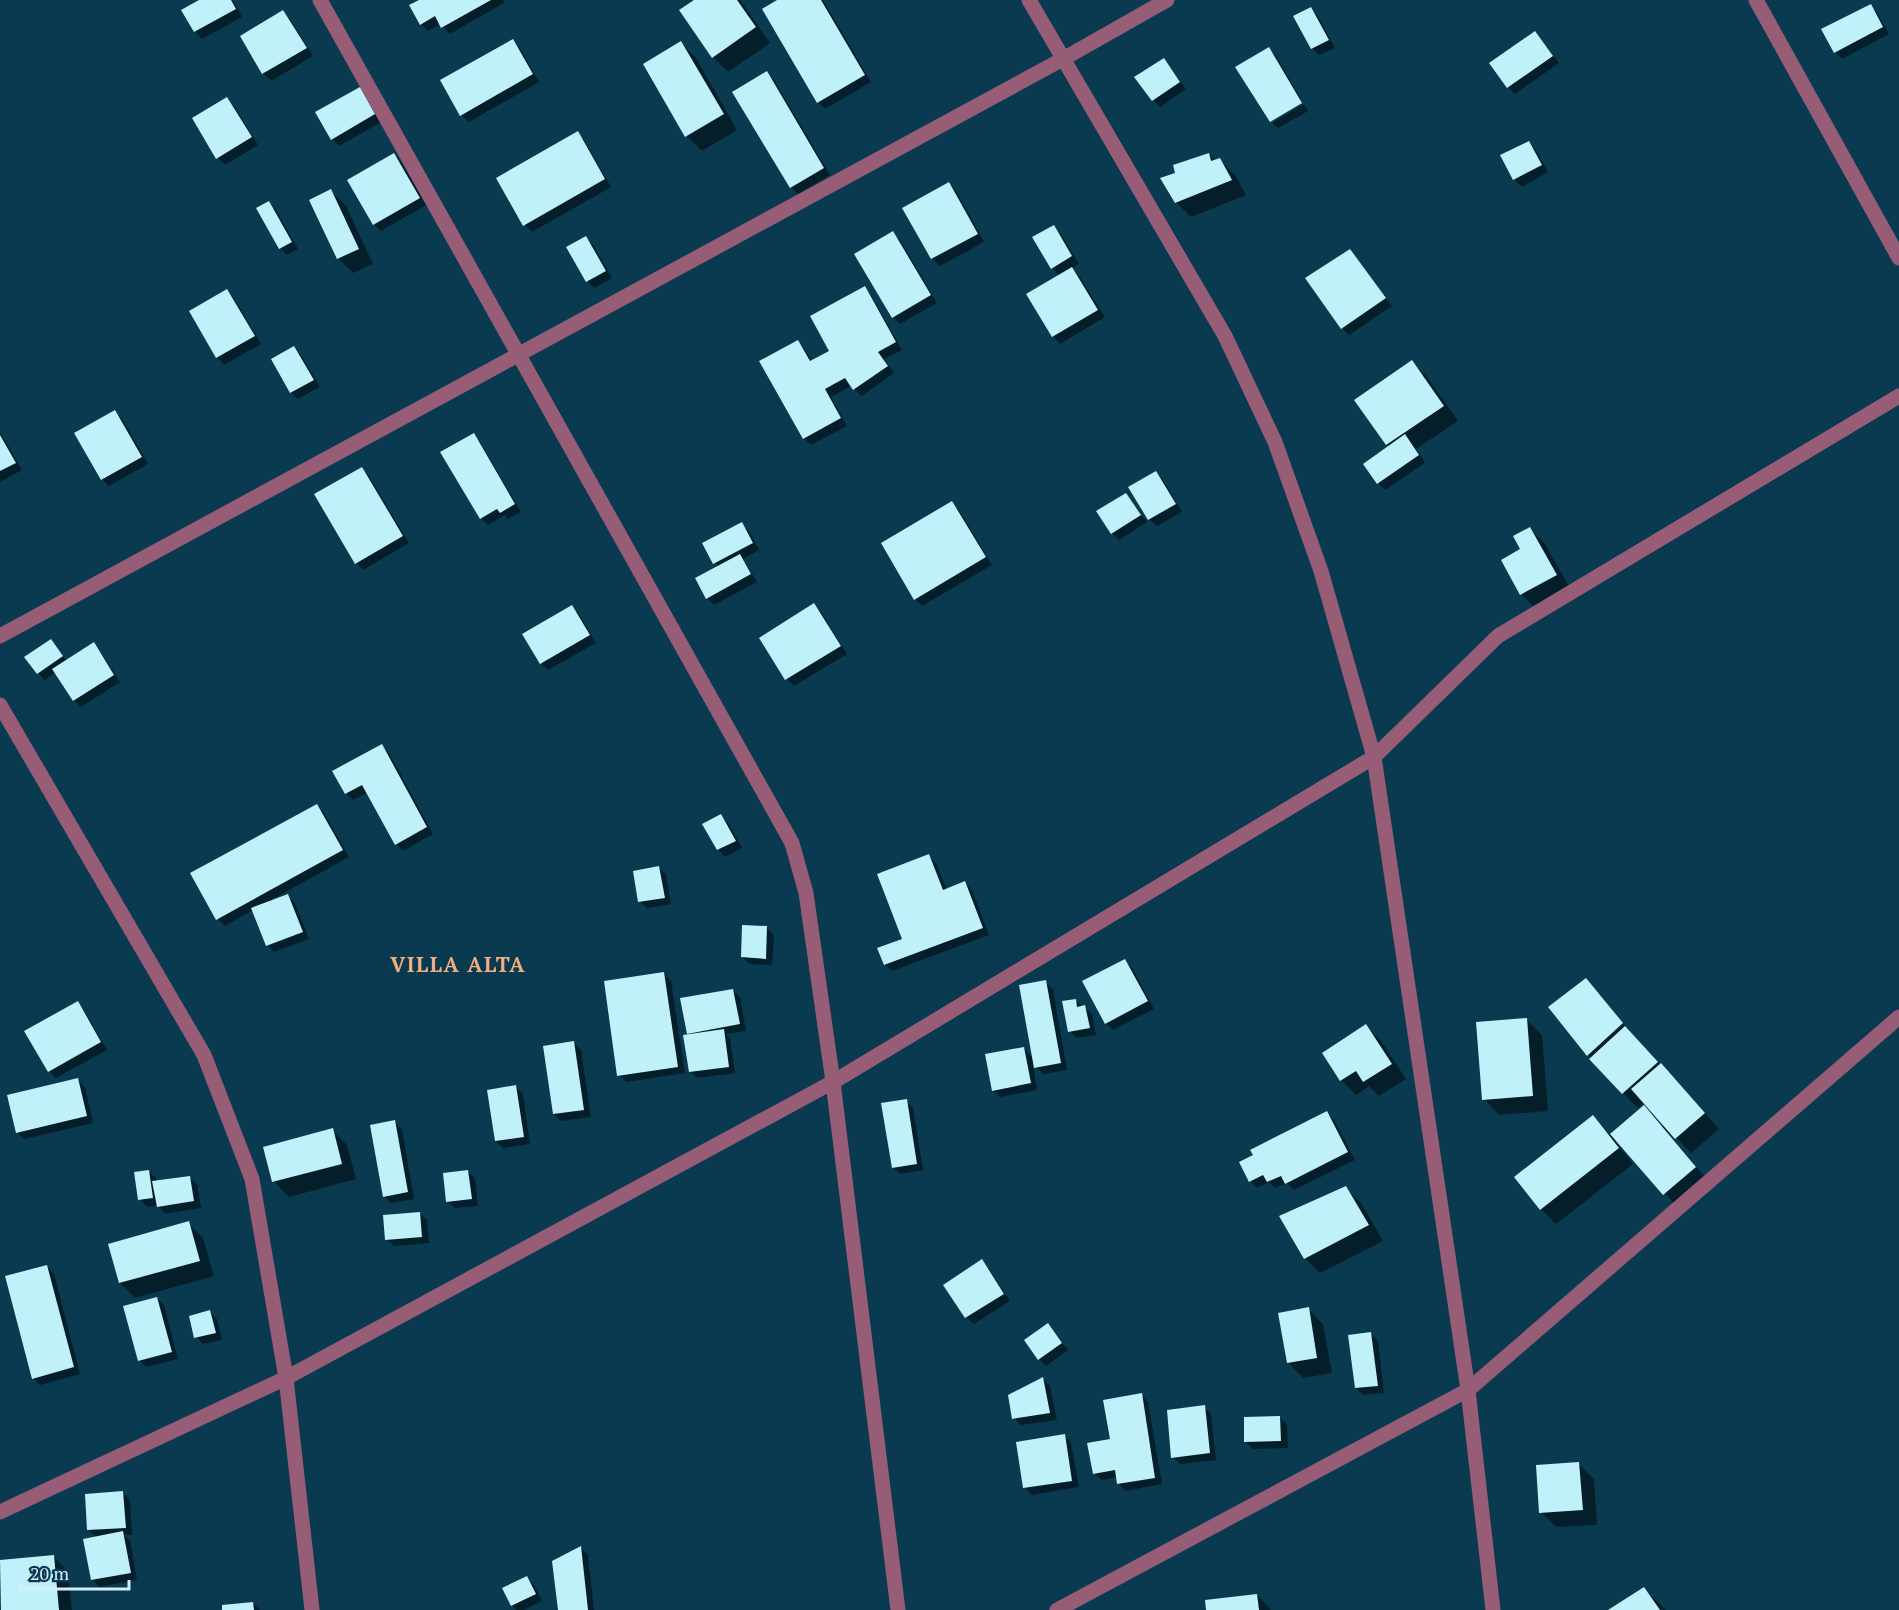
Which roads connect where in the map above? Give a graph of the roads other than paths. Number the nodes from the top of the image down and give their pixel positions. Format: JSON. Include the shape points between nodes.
{"nodes":[{"id":1,"x":320,"y":0,"type":"edge"},
{"id":2,"x":1029,"y":0,"type":"edge"},
{"id":3,"x":1167,"y":0,"type":"edge"},
{"id":4,"x":1756,"y":0,"type":"edge"},
{"id":5,"x":1063,"y":59,"type":"junction"},
{"id":6,"x":1899,"y":258,"type":"edge"},
{"id":7,"x":519,"y":354,"type":"junction"},
{"id":8,"x":1899,"y":396,"type":"edge"},
{"id":9,"x":0,"y":636,"type":"edge"},
{"id":10,"x":0,"y":705,"type":"edge"},
{"id":11,"x":1374,"y":757,"type":"junction"},
{"id":12,"x":1899,"y":1017,"type":"edge"},
{"id":13,"x":833,"y":1082,"type":"junction"},
{"id":14,"x":286,"y":1378,"type":"junction"},
{"id":15,"x":1468,"y":1390,"type":"junction"},
{"id":16,"x":0,"y":1512,"type":"edge"},
{"id":17,"x":312,"y":1610,"type":"edge"},
{"id":18,"x":898,"y":1610,"type":"edge"},
{"id":19,"x":1057,"y":1610,"type":"edge"},
{"id":20,"x":1493,"y":1610,"type":"edge"}],
"edges":[{"from":1,"to":7,"type":"street"},
{"from":2,"to":5,"type":"street"},
{"from":3,"to":5,"type":"street"},
{"from":4,"to":6,"type":"street"},
{"from":5,"to":7,"type":"street"},
{"from":5,"to":11,"type":"street","via":[[1225,336],[1275,442],[1321,571]]},
{"from":7,"to":9,"type":"street"},
{"from":7,"to":13,"type":"street","via":[[792,843],[806,893]]},
{"from":8,"to":11,"type":"street","via":[[1498,636]]},
{"from":10,"to":14,"type":"street","via":[[204,1055],[252,1179]]},
{"from":11,"to":13,"type":"street"},
{"from":11,"to":15,"type":"street"},
{"from":12,"to":15,"type":"street"},
{"from":13,"to":14,"type":"street"},
{"from":13,"to":18,"type":"street"},
{"from":14,"to":16,"type":"street"},
{"from":14,"to":17,"type":"street"},
{"from":15,"to":19,"type":"street"},
{"from":15,"to":20,"type":"street"}]}
